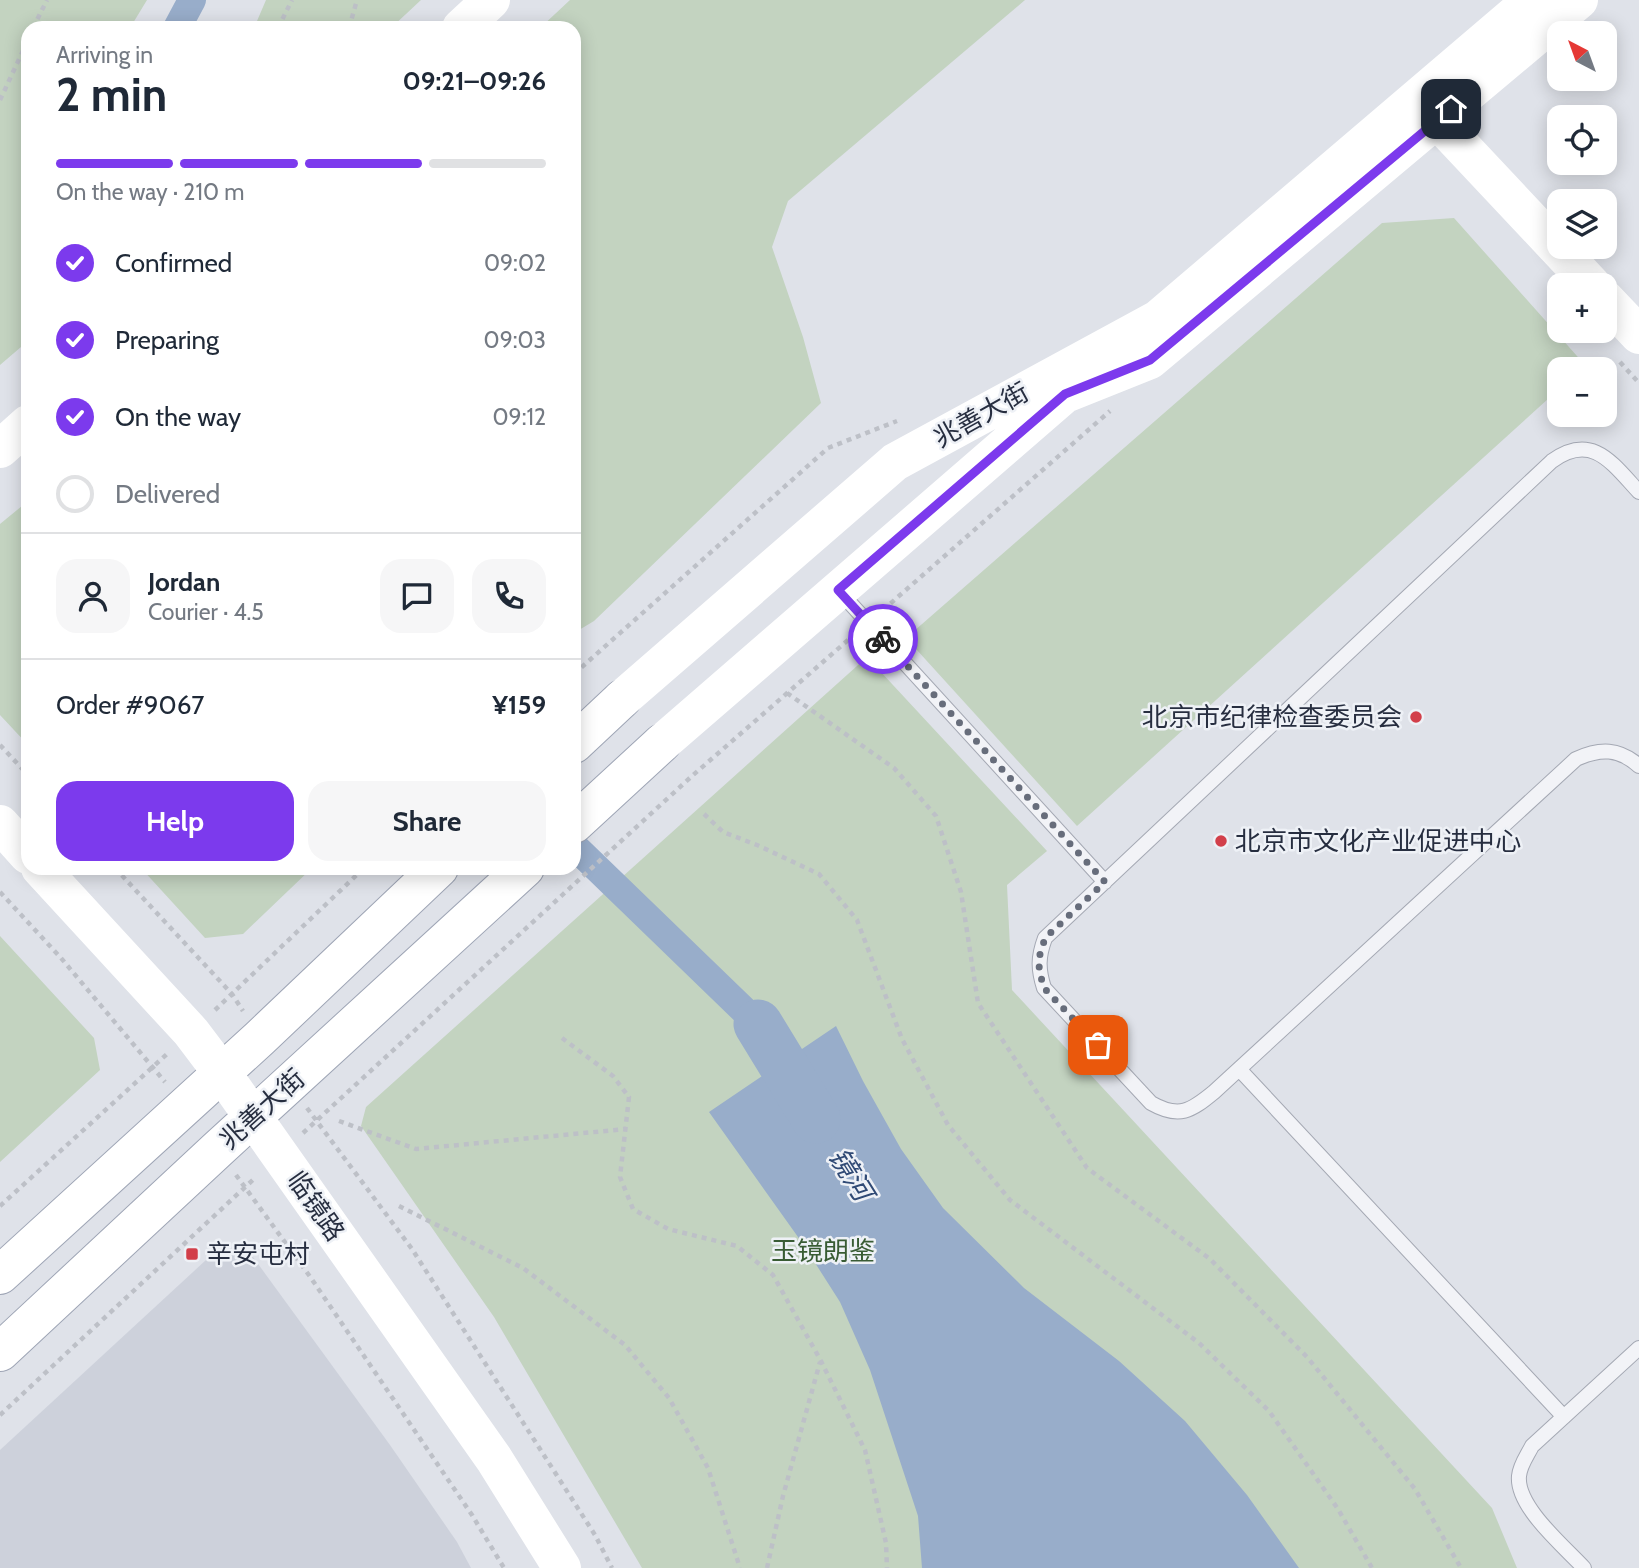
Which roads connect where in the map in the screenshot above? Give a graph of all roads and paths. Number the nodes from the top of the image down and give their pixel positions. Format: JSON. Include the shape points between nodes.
{"nodes":[{"id":1,"x":47,"y":0,"type":"edge"},
{"id":2,"x":292,"y":0,"type":"edge"},
{"id":3,"x":356,"y":0,"type":"edge"},
{"id":4,"x":491,"y":0,"type":"edge"},
{"id":5,"x":1532,"y":0,"type":"edge"},
{"id":6,"x":1579,"y":0,"type":"edge"},
{"id":7,"x":36,"y":21,"type":"edge"},
{"id":8,"x":282,"y":21,"type":"edge"},
{"id":9,"x":351,"y":21,"type":"edge"},
{"id":10,"x":468,"y":21,"type":"edge"},
{"id":11,"x":21,"y":55,"type":"edge"},
{"id":12,"x":0,"y":100,"type":"edge"},
{"id":13,"x":1428,"y":110,"type":"junction"},
{"id":14,"x":1581,"y":273,"type":"edge"},
{"id":15,"x":1617,"y":312,"type":"edge"},
{"id":16,"x":1639,"y":335,"type":"edge"},
{"id":17,"x":1113,"y":408,"type":"dead end"},
{"id":18,"x":21,"y":430,"type":"edge"},
{"id":19,"x":0,"y":449,"type":"edge"},
{"id":20,"x":1639,"y":492,"type":"edge"},
{"id":21,"x":838,"y":590,"type":"junction"},
{"id":22,"x":868,"y":623,"type":"junction"},
{"id":23,"x":587,"y":661,"type":"dead end"},
{"id":24,"x":581,"y":667,"type":"edge"},
{"id":25,"x":787,"y":693,"type":"junction"},
{"id":26,"x":581,"y":737,"type":"edge"},
{"id":27,"x":0,"y":745,"type":"edge"},
{"id":28,"x":1639,"y":766,"type":"edge"},
{"id":29,"x":21,"y":768,"type":"edge"},
{"id":30,"x":705,"y":814,"type":"dead end"},
{"id":31,"x":581,"y":818,"type":"edge"},
{"id":32,"x":0,"y":824,"type":"edge"},
{"id":33,"x":21,"y":847,"type":"edge"},
{"id":34,"x":46,"y":875,"type":"edge"},
{"id":35,"x":122,"y":875,"type":"edge"},
{"id":36,"x":432,"y":875,"type":"edge"},
{"id":37,"x":518,"y":875,"type":"edge"},
{"id":38,"x":1105,"y":882,"type":"junction"},
{"id":39,"x":0,"y":892,"type":"edge"},
{"id":40,"x":509,"y":943,"type":"dead end"},
{"id":41,"x":260,"y":1038,"type":"junction"},
{"id":42,"x":562,"y":1038,"type":"dead end"},
{"id":43,"x":1239,"y":1069,"type":"junction"},
{"id":44,"x":222,"y":1073,"type":"junction"},
{"id":45,"x":290,"y":1083,"type":"junction"},
{"id":46,"x":184,"y":1107,"type":"junction"},
{"id":47,"x":254,"y":1116,"type":"junction"},
{"id":48,"x":339,"y":1121,"type":"dead end"},
{"id":49,"x":626,"y":1129,"type":"junction"},
{"id":50,"x":218,"y":1149,"type":"junction"},
{"id":51,"x":399,"y":1206,"type":"dead end"},
{"id":52,"x":0,"y":1275,"type":"edge"},
{"id":53,"x":1639,"y":1348,"type":"edge"},
{"id":54,"x":0,"y":1352,"type":"edge"},
{"id":55,"x":821,"y":1361,"type":"junction"},
{"id":56,"x":1564,"y":1417,"type":"junction"},
{"id":57,"x":504,"y":1568,"type":"edge"},
{"id":58,"x":562,"y":1568,"type":"edge"},
{"id":59,"x":612,"y":1568,"type":"edge"},
{"id":60,"x":740,"y":1568,"type":"edge"},
{"id":61,"x":766,"y":1568,"type":"edge"},
{"id":62,"x":887,"y":1568,"type":"edge"},
{"id":63,"x":1372,"y":1568,"type":"edge"},
{"id":64,"x":1461,"y":1568,"type":"edge"},
{"id":65,"x":1584,"y":1568,"type":"edge"}],
"edges":[{"from":1,"to":7,"type":"path"},
{"from":2,"to":8,"type":"path"},
{"from":3,"to":9,"type":"path"},
{"from":4,"to":10,"type":"main road"},
{"from":5,"to":13,"type":"main road","name":"兆善大街"},
{"from":6,"to":13,"type":"main road","name":"兆善大街"},
{"from":11,"to":12,"type":"path"},
{"from":13,"to":14,"type":"main road"},
{"from":13,"to":21,"type":"main road","name":"兆善大街","via":[[1150,360],[1065,394]]},
{"from":13,"to":26,"type":"main road","name":"兆善大街","via":[[1158,319],[895,462]]},
{"from":15,"to":16,"type":"main road"},
{"from":17,"to":22,"type":"path"},
{"from":18,"to":19,"type":"main road"},
{"from":20,"to":38,"type":"lane","via":[[1596,451],[1579,447],[1558,456]]},
{"from":21,"to":22,"type":"lane"},
{"from":21,"to":31,"type":"main road","name":"兆善大街"},
{"from":22,"to":25,"type":"path"},
{"from":22,"to":38,"type":"lane"},
{"from":23,"to":24,"type":"path"},
{"from":25,"to":40,"type":"path"},
{"from":25,"to":64,"type":"path","via":[[894,768],[936,816],[961,891],[978,1003],[1087,1168],[1210,1259],[1307,1357],[1415,1489]]},
{"from":27,"to":29,"type":"path"},
{"from":28,"to":43,"type":"lane","via":[[1612,750],[1593,751],[1576,759]]},
{"from":30,"to":63,"type":"path","via":[[723,832],[819,874],[857,920],[902,1038],[948,1125],[1010,1200],[1199,1343],[1269,1411],[1338,1509]]},
{"from":32,"to":33,"type":"main road"},
{"from":34,"to":44,"type":"main road","name":"临镜路","via":[[191,1032]]},
{"from":35,"to":41,"type":"path","via":[[232,994]]},
{"from":36,"to":41,"type":"main road","name":"兆善大街"},
{"from":37,"to":45,"type":"main road","name":"兆善大街"},
{"from":38,"to":43,"type":"lane","via":[[1045,938],[1039,970],[1044,988],[1151,1103],[1165,1111],[1197,1106]]},
{"from":39,"to":46,"type":"path"},
{"from":41,"to":44,"type":"main road","name":"兆善大街"},
{"from":42,"to":49,"type":"path","via":[[613,1076],[629,1097]]},
{"from":43,"to":56,"type":"lane"},
{"from":44,"to":46,"type":"main road","name":"兆善大街"},
{"from":44,"to":47,"type":"main road","name":"临镜路"},
{"from":45,"to":47,"type":"main road","name":"兆善大街"},
{"from":45,"to":59,"type":"path","name":"临镜路","via":[[412,1249]]},
{"from":46,"to":52,"type":"main road","name":"兆善大街"},
{"from":47,"to":50,"type":"main road","name":"兆善大街"},
{"from":47,"to":58,"type":"main road","name":"临镜路","via":[[494,1459]]},
{"from":48,"to":49,"type":"path","via":[[416,1149]]},
{"from":49,"to":55,"type":"path","via":[[620,1177],[633,1209],[668,1229],[737,1246],[773,1275]]},
{"from":50,"to":54,"type":"main road","name":"兆善大街"},
{"from":50,"to":57,"type":"path","name":"临镜路","via":[[311,1278]]},
{"from":51,"to":60,"type":"path","via":[[523,1268],[625,1345],[669,1398],[708,1468]]},
{"from":53,"to":56,"type":"lane"},
{"from":55,"to":61,"type":"path"},
{"from":55,"to":62,"type":"path","via":[[865,1450],[886,1543]]},
{"from":56,"to":65,"type":"lane","via":[[1532,1446],[1519,1478],[1531,1511]]}]}
